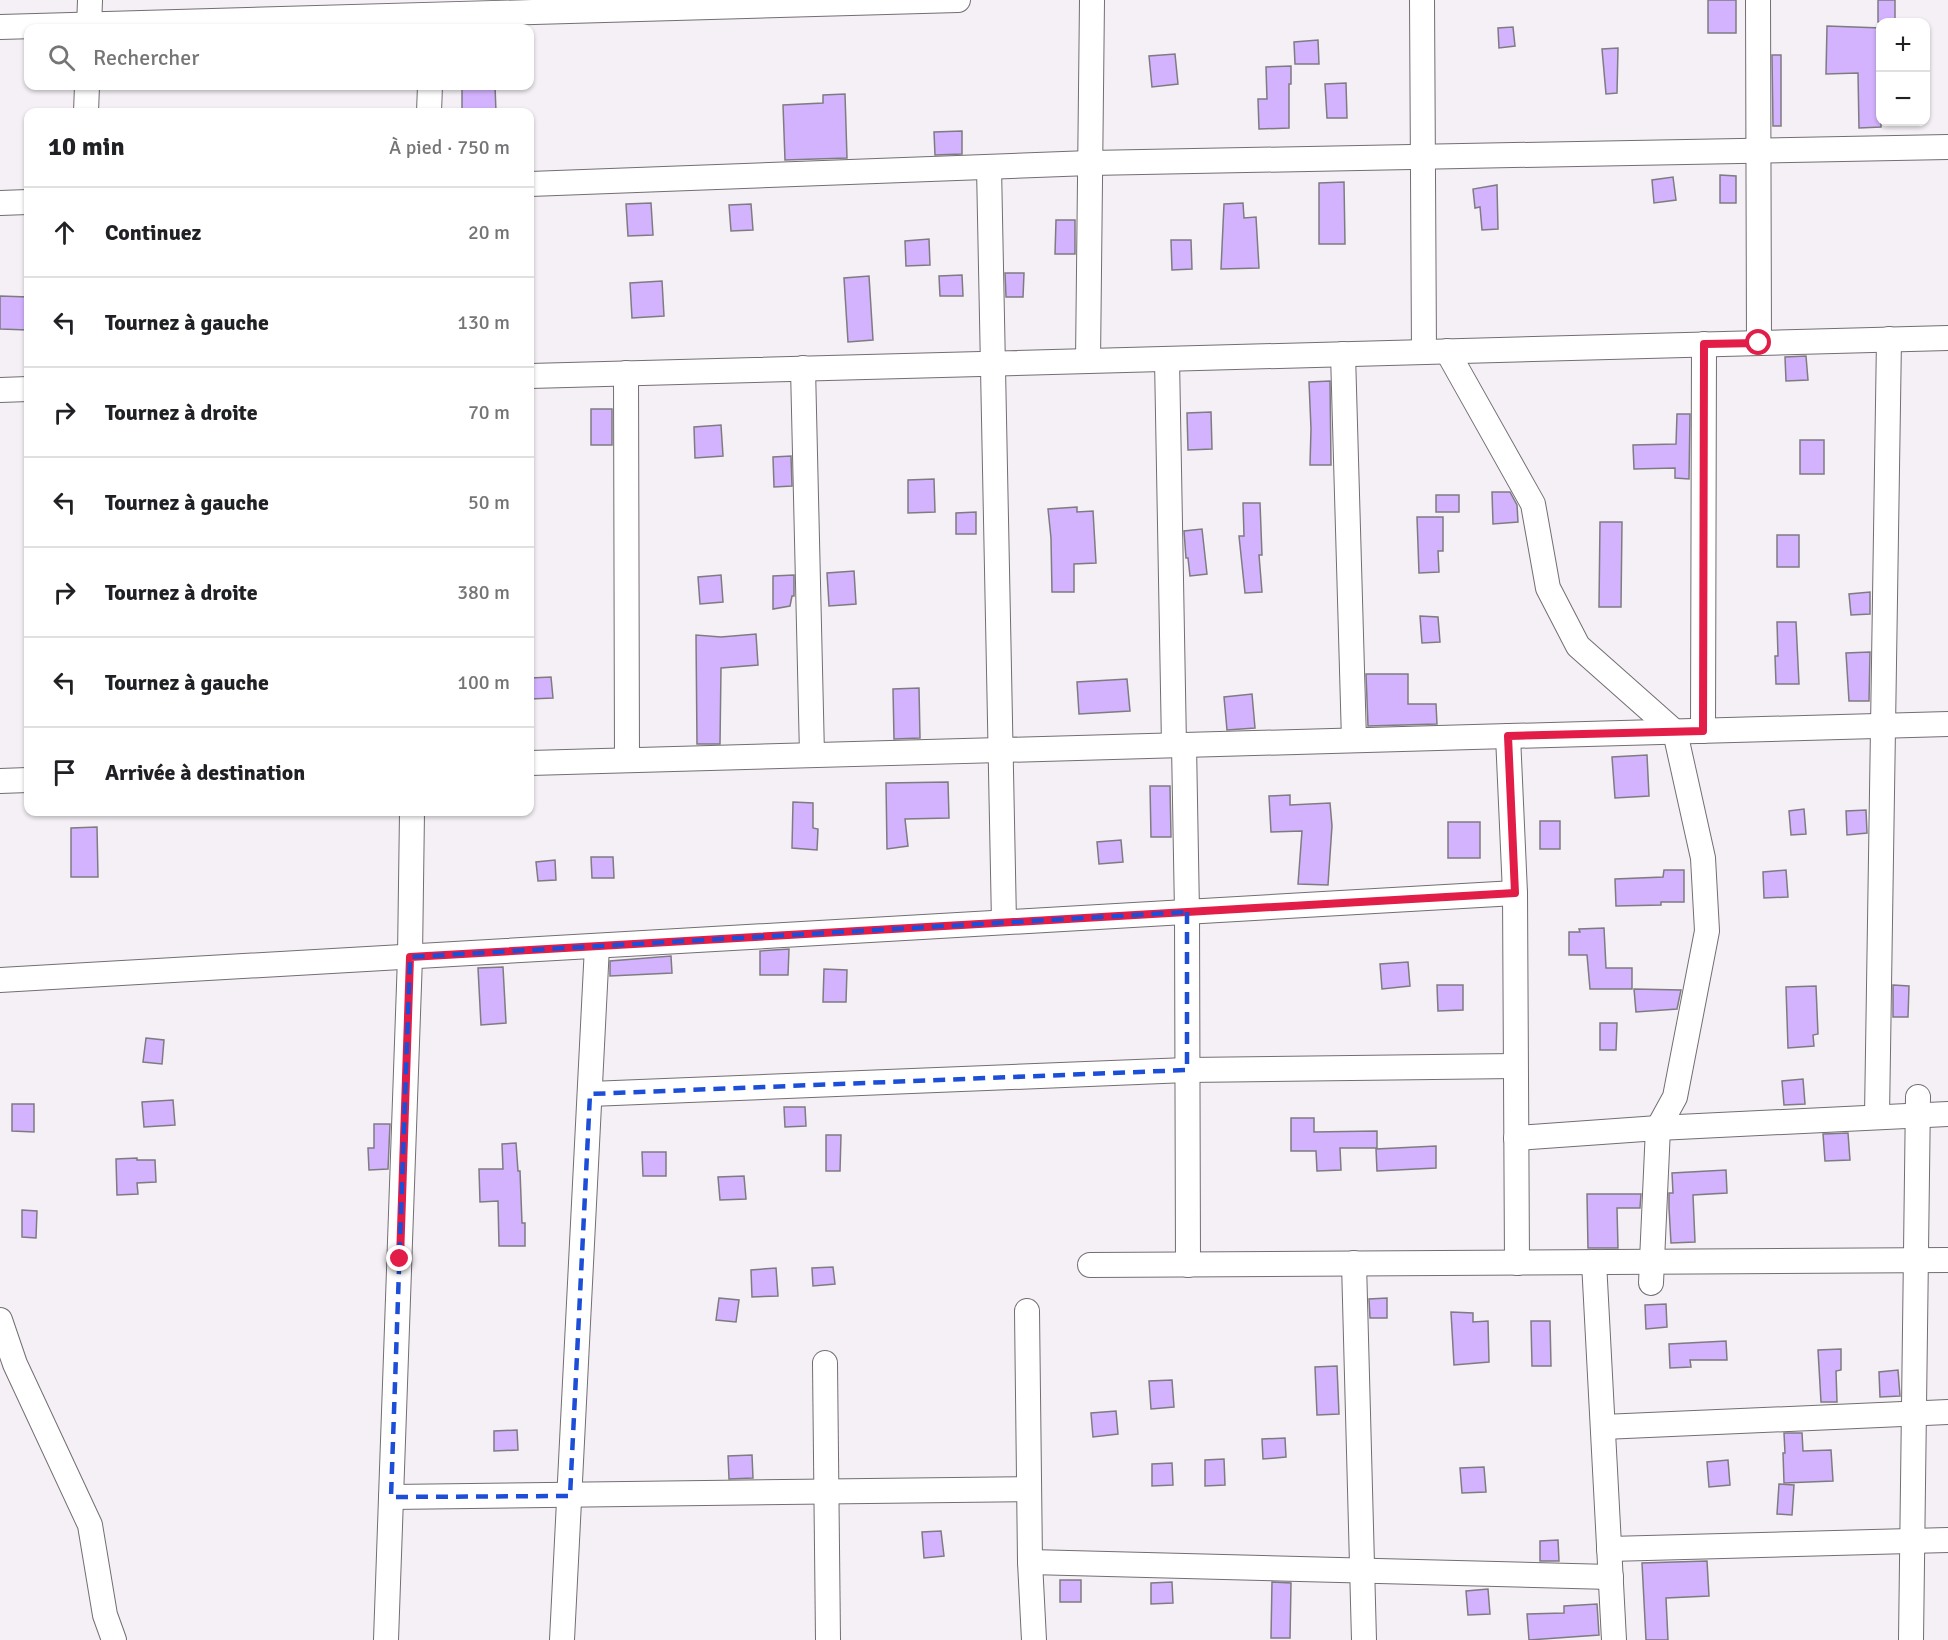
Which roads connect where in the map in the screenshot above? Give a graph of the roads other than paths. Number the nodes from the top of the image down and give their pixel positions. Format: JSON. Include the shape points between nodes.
{"nodes":[{"id":1,"x":90,"y":0,"type":"edge"},
{"id":2,"x":958,"y":0,"type":"edge"},
{"id":3,"x":1092,"y":0,"type":"edge"},
{"id":4,"x":1422,"y":0,"type":"edge"},
{"id":5,"x":1758,"y":0,"type":"edge"},
{"id":6,"x":432,"y":14,"type":"edge"},
{"id":7,"x":89,"y":24,"type":"edge"},
{"id":8,"x":146,"y":24,"type":"edge"},
{"id":9,"x":0,"y":27,"type":"edge"},
{"id":10,"x":24,"y":27,"type":"edge"},
{"id":11,"x":87,"y":90,"type":"edge"},
{"id":12,"x":430,"y":90,"type":"edge"},
{"id":13,"x":86,"y":108,"type":"edge"},
{"id":14,"x":429,"y":108,"type":"edge"},
{"id":15,"x":1948,"y":147,"type":"edge"},
{"id":16,"x":1758,"y":150,"type":"junction"},
{"id":17,"x":1423,"y":157,"type":"junction"},
{"id":18,"x":1090,"y":163,"type":"junction"},
{"id":19,"x":989,"y":167,"type":"junction"},
{"id":20,"x":534,"y":184,"type":"edge"},
{"id":21,"x":24,"y":202,"type":"edge"},
{"id":22,"x":0,"y":203,"type":"edge"},
{"id":23,"x":1948,"y":338,"type":"edge"},
{"id":24,"x":1889,"y":339,"type":"junction"},
{"id":25,"x":1759,"y":343,"type":"junction"},
{"id":26,"x":1704,"y":344,"type":"junction"},
{"id":27,"x":1436,"y":351,"type":"junction"},
{"id":28,"x":1343,"y":354,"type":"junction"},
{"id":29,"x":1167,"y":358,"type":"junction"},
{"id":30,"x":1088,"y":361,"type":"junction"},
{"id":31,"x":993,"y":363,"type":"junction"},
{"id":32,"x":803,"y":368,"type":"junction"},
{"id":33,"x":626,"y":373,"type":"junction"},
{"id":34,"x":534,"y":376,"type":"edge"},
{"id":35,"x":24,"y":389,"type":"edge"},
{"id":36,"x":0,"y":390,"type":"edge"},
{"id":37,"x":1948,"y":724,"type":"edge"},
{"id":38,"x":1883,"y":726,"type":"junction"},
{"id":39,"x":1703,"y":731,"type":"junction"},
{"id":40,"x":1675,"y":732,"type":"junction"},
{"id":41,"x":1508,"y":736,"type":"junction"},
{"id":42,"x":1354,"y":740,"type":"junction"},
{"id":43,"x":1179,"y":745,"type":"junction"},
{"id":44,"x":1000,"y":750,"type":"junction"},
{"id":45,"x":812,"y":755,"type":"junction"},
{"id":46,"x":627,"y":760,"type":"junction"},
{"id":47,"x":534,"y":763,"type":"edge"},
{"id":48,"x":24,"y":780,"type":"edge"},
{"id":49,"x":0,"y":781,"type":"edge"},
{"id":50,"x":412,"y":816,"type":"edge"},
{"id":51,"x":1515,"y":893,"type":"junction"},
{"id":52,"x":1187,"y":912,"type":"junction"},
{"id":53,"x":1004,"y":922,"type":"junction"},
{"id":54,"x":597,"y":946,"type":"junction"},
{"id":55,"x":410,"y":957,"type":"junction"},
{"id":56,"x":0,"y":980,"type":"edge"},
{"id":57,"x":1515,"y":1066,"type":"junction"},
{"id":58,"x":1187,"y":1070,"type":"junction"},
{"id":59,"x":590,"y":1094,"type":"junction"},
{"id":60,"x":1918,"y":1106,"type":"junction"},
{"id":61,"x":1948,"y":1114,"type":"edge"},
{"id":62,"x":1877,"y":1116,"type":"junction"},
{"id":63,"x":1658,"y":1128,"type":"junction"},
{"id":64,"x":1516,"y":1137,"type":"junction"},
{"id":65,"x":1916,"y":1260,"type":"junction"},
{"id":66,"x":1948,"y":1260,"type":"edge"},
{"id":67,"x":1594,"y":1262,"type":"junction"},
{"id":68,"x":1354,"y":1263,"type":"junction"},
{"id":69,"x":1517,"y":1263,"type":"junction"},
{"id":70,"x":1090,"y":1265,"type":"dead end"},
{"id":71,"x":1188,"y":1265,"type":"junction"},
{"id":72,"x":1651,"y":1272,"type":"junction"},
{"id":73,"x":1027,"y":1311,"type":"dead end"},
{"id":74,"x":0,"y":1320,"type":"edge"},
{"id":75,"x":825,"y":1363,"type":"dead end"},
{"id":76,"x":1948,"y":1412,"type":"edge"},
{"id":77,"x":1914,"y":1414,"type":"junction"},
{"id":78,"x":1603,"y":1427,"type":"junction"},
{"id":79,"x":1029,"y":1489,"type":"junction"},
{"id":80,"x":827,"y":1493,"type":"junction"},
{"id":81,"x":570,"y":1496,"type":"junction"},
{"id":82,"x":391,"y":1497,"type":"junction"},
{"id":83,"x":1948,"y":1540,"type":"edge"},
{"id":84,"x":1912,"y":1541,"type":"junction"},
{"id":85,"x":1609,"y":1549,"type":"junction"},
{"id":86,"x":1030,"y":1562,"type":"junction"},
{"id":87,"x":1362,"y":1570,"type":"junction"},
{"id":88,"x":1611,"y":1576,"type":"junction"},
{"id":89,"x":114,"y":1640,"type":"edge"},
{"id":90,"x":386,"y":1640,"type":"edge"},
{"id":91,"x":562,"y":1640,"type":"edge"},
{"id":92,"x":828,"y":1640,"type":"edge"},
{"id":93,"x":1034,"y":1640,"type":"edge"},
{"id":94,"x":1364,"y":1640,"type":"edge"},
{"id":95,"x":1614,"y":1640,"type":"edge"},
{"id":96,"x":1911,"y":1640,"type":"edge"}],
"edges":[{"from":1,"to":7,"type":"street"},
{"from":2,"to":6,"type":"street"},
{"from":3,"to":18,"type":"street"},
{"from":4,"to":17,"type":"street"},
{"from":5,"to":16,"type":"street"},
{"from":6,"to":8,"type":"street"},
{"from":9,"to":10,"type":"street"},
{"from":11,"to":13,"type":"street"},
{"from":12,"to":14,"type":"street"},
{"from":15,"to":16,"type":"street"},
{"from":16,"to":17,"type":"street"},
{"from":16,"to":25,"type":"street"},
{"from":17,"to":18,"type":"street"},
{"from":17,"to":27,"type":"street"},
{"from":18,"to":19,"type":"street"},
{"from":18,"to":30,"type":"street"},
{"from":19,"to":20,"type":"street"},
{"from":19,"to":31,"type":"street"},
{"from":21,"to":22,"type":"street"},
{"from":23,"to":24,"type":"street"},
{"from":24,"to":25,"type":"street"},
{"from":24,"to":38,"type":"street"},
{"from":25,"to":26,"type":"street"},
{"from":26,"to":27,"type":"street"},
{"from":26,"to":39,"type":"street"},
{"from":27,"to":28,"type":"street"},
{"from":27,"to":40,"type":"street","via":[[1533,504],[1548,588],[1578,646]]},
{"from":28,"to":29,"type":"street"},
{"from":28,"to":42,"type":"street"},
{"from":29,"to":30,"type":"street"},
{"from":29,"to":43,"type":"street"},
{"from":30,"to":31,"type":"street"},
{"from":31,"to":32,"type":"street"},
{"from":31,"to":44,"type":"street"},
{"from":32,"to":33,"type":"street"},
{"from":32,"to":45,"type":"street"},
{"from":33,"to":34,"type":"street"},
{"from":33,"to":46,"type":"street"},
{"from":35,"to":36,"type":"street"},
{"from":37,"to":38,"type":"street"},
{"from":38,"to":39,"type":"street"},
{"from":38,"to":62,"type":"street"},
{"from":39,"to":40,"type":"street"},
{"from":40,"to":41,"type":"street"},
{"from":40,"to":63,"type":"street","via":[[1703,858],[1707,931],[1675,1098]]},
{"from":41,"to":42,"type":"street"},
{"from":41,"to":51,"type":"street"},
{"from":42,"to":43,"type":"street"},
{"from":43,"to":44,"type":"street"},
{"from":43,"to":52,"type":"street"},
{"from":44,"to":45,"type":"street"},
{"from":44,"to":53,"type":"street"},
{"from":45,"to":46,"type":"street"},
{"from":46,"to":47,"type":"street"},
{"from":48,"to":49,"type":"street"},
{"from":50,"to":55,"type":"street"},
{"from":51,"to":52,"type":"street"},
{"from":51,"to":57,"type":"street"},
{"from":52,"to":53,"type":"street"},
{"from":52,"to":58,"type":"street"},
{"from":53,"to":54,"type":"street"},
{"from":54,"to":55,"type":"street"},
{"from":54,"to":59,"type":"street"},
{"from":55,"to":56,"type":"street"},
{"from":55,"to":82,"type":"street"},
{"from":57,"to":58,"type":"street"},
{"from":57,"to":64,"type":"street"},
{"from":58,"to":59,"type":"street"},
{"from":58,"to":71,"type":"street"},
{"from":59,"to":81,"type":"street"},
{"from":60,"to":61,"type":"street"},
{"from":60,"to":62,"type":"street"},
{"from":60,"to":65,"type":"street"},
{"from":62,"to":63,"type":"street"},
{"from":63,"to":64,"type":"street"},
{"from":63,"to":72,"type":"street"},
{"from":64,"to":69,"type":"street"},
{"from":65,"to":66,"type":"street"},
{"from":65,"to":72,"type":"street"},
{"from":65,"to":77,"type":"street"},
{"from":67,"to":69,"type":"street"},
{"from":67,"to":72,"type":"street"},
{"from":67,"to":78,"type":"street"},
{"from":68,"to":69,"type":"street"},
{"from":68,"to":71,"type":"street"},
{"from":68,"to":87,"type":"street"},
{"from":70,"to":71,"type":"street"},
{"from":73,"to":79,"type":"street"},
{"from":74,"to":89,"type":"street","via":[[15,1364],[90,1525],[105,1615]]},
{"from":75,"to":80,"type":"street"},
{"from":76,"to":77,"type":"street"},
{"from":77,"to":78,"type":"street"},
{"from":77,"to":84,"type":"street"},
{"from":78,"to":85,"type":"street"},
{"from":79,"to":80,"type":"street"},
{"from":79,"to":86,"type":"street"},
{"from":80,"to":81,"type":"street"},
{"from":80,"to":92,"type":"street"},
{"from":81,"to":82,"type":"street"},
{"from":81,"to":91,"type":"street"},
{"from":82,"to":90,"type":"street"},
{"from":83,"to":84,"type":"street"},
{"from":84,"to":85,"type":"street"},
{"from":84,"to":96,"type":"street"},
{"from":85,"to":88,"type":"street"},
{"from":86,"to":87,"type":"street"},
{"from":86,"to":93,"type":"street"},
{"from":87,"to":88,"type":"street"},
{"from":87,"to":94,"type":"street"},
{"from":88,"to":95,"type":"street"}]}
